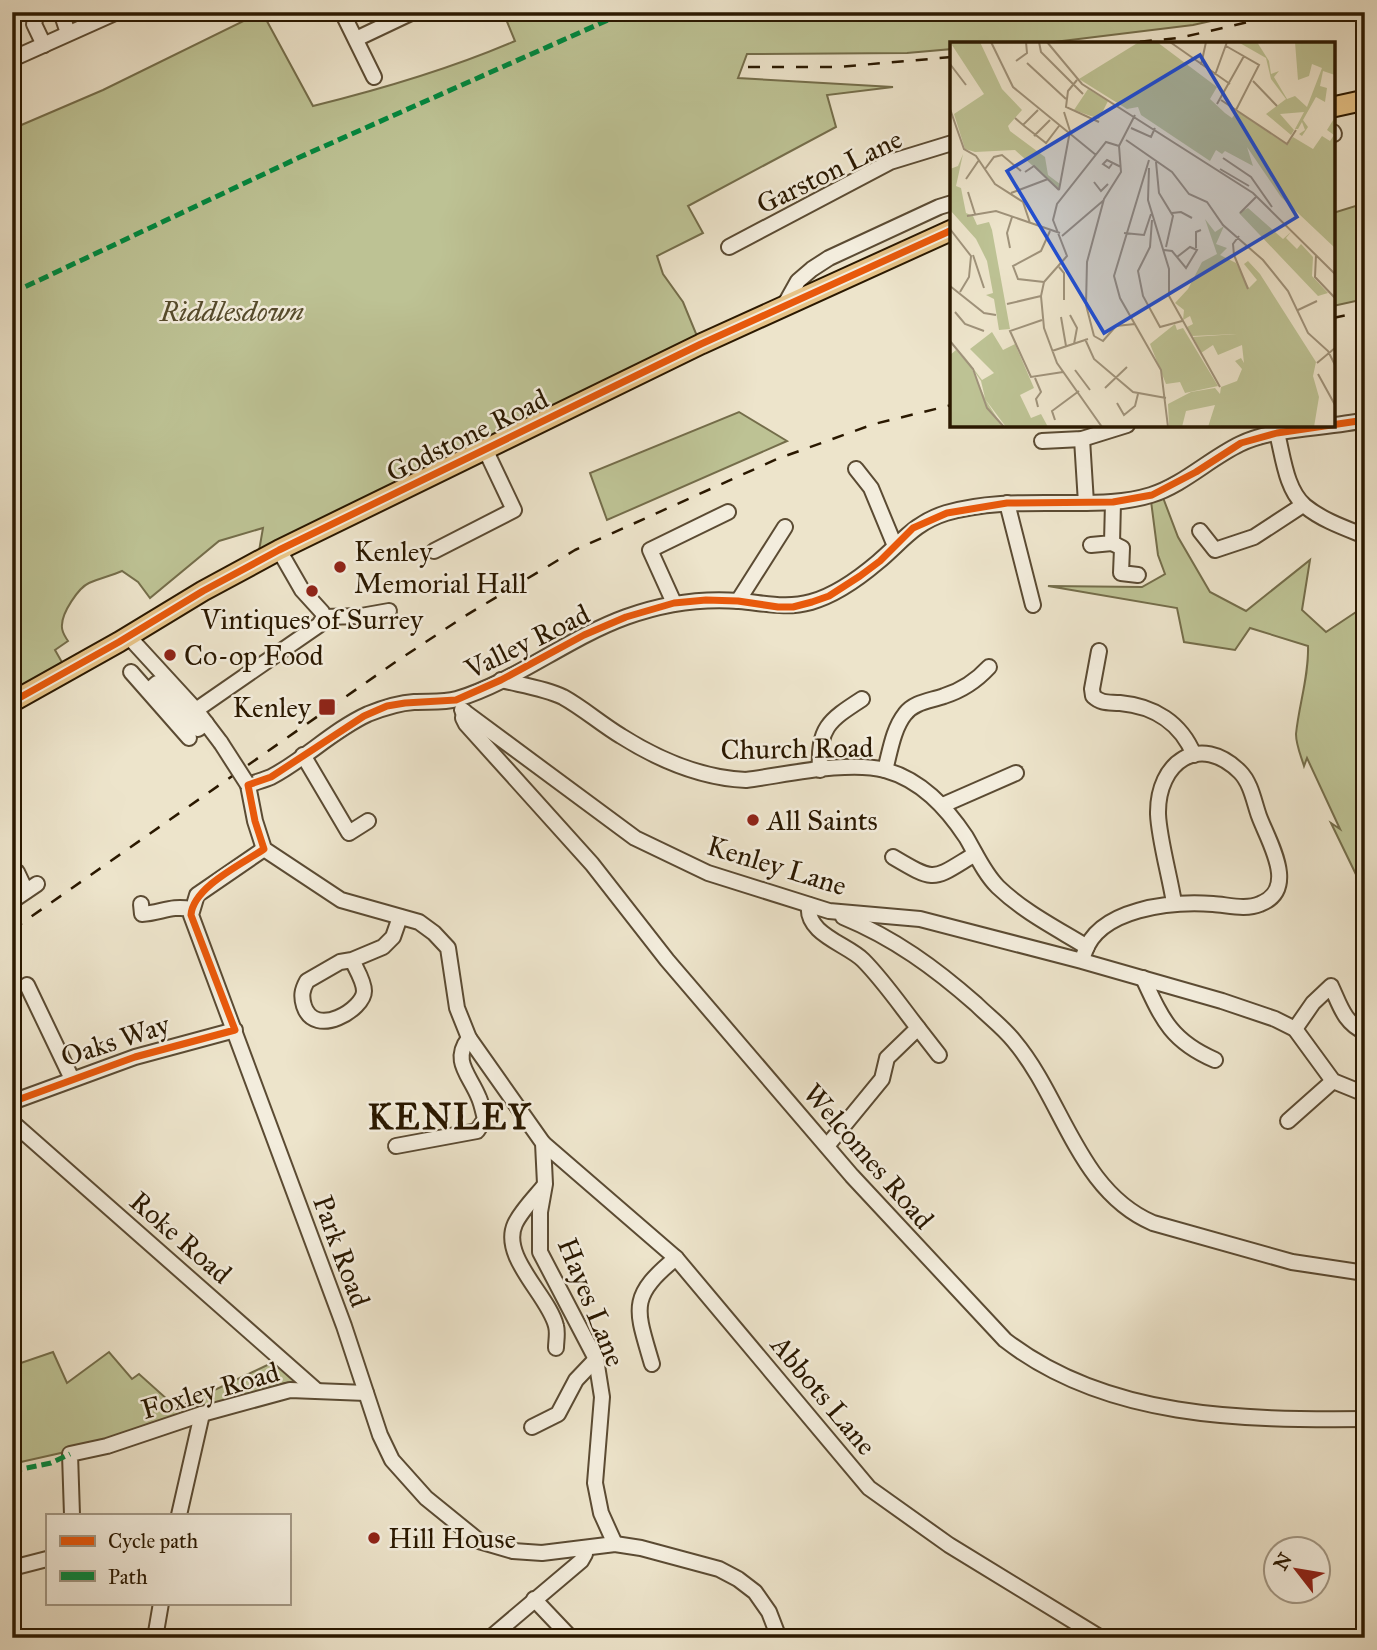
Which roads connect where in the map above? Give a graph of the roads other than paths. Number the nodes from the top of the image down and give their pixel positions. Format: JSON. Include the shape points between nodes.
{"nodes":[{"id":1,"x":37,"y":12,"type":"edge"},
{"id":2,"x":58,"y":12,"type":"edge"},
{"id":3,"x":117,"y":12,"type":"edge"},
{"id":4,"x":342,"y":12,"type":"edge"},
{"id":5,"x":413,"y":12,"type":"edge"},
{"id":6,"x":68,"y":33,"type":"junction"},
{"id":7,"x":356,"y":40,"type":"junction"},
{"id":8,"x":44,"y":45,"type":"junction"},
{"id":9,"x":12,"y":59,"type":"edge"},
{"id":10,"x":374,"y":77,"type":"dead end"},
{"id":11,"x":1365,"y":100,"type":"edge"},
{"id":12,"x":1335,"y":107,"type":"edge"},
{"id":13,"x":950,"y":144,"type":"edge"},
{"id":14,"x":950,"y":204,"type":"edge"},
{"id":15,"x":950,"y":231,"type":"edge"},
{"id":16,"x":729,"y":247,"type":"dead end"},
{"id":17,"x":783,"y":306,"type":"junction"},
{"id":18,"x":1365,"y":420,"type":"edge"},
{"id":19,"x":1335,"y":424,"type":"edge"},
{"id":20,"x":1121,"y":427,"type":"edge"},
{"id":21,"x":1318,"y":427,"type":"edge"},
{"id":22,"x":1277,"y":433,"type":"junction"},
{"id":23,"x":1082,"y":439,"type":"junction"},
{"id":24,"x":1042,"y":441,"type":"dead end"},
{"id":25,"x":485,"y":449,"type":"junction"},
{"id":26,"x":856,"y":469,"type":"dead end"},
{"id":27,"x":1113,"y":502,"type":"junction"},
{"id":28,"x":1007,"y":503,"type":"junction"},
{"id":29,"x":1086,"y":503,"type":"junction"},
{"id":30,"x":1304,"y":505,"type":"junction"},
{"id":31,"x":728,"y":512,"type":"dead end"},
{"id":32,"x":785,"y":527,"type":"dead end"},
{"id":33,"x":1200,"y":531,"type":"dead end"},
{"id":34,"x":1365,"y":536,"type":"edge"},
{"id":35,"x":1112,"y":543,"type":"junction"},
{"id":36,"x":1091,"y":544,"type":"dead end"},
{"id":37,"x":895,"y":546,"type":"junction"},
{"id":38,"x":279,"y":550,"type":"junction"},
{"id":39,"x":434,"y":551,"type":"dead end"},
{"id":40,"x":1138,"y":575,"type":"dead end"},
{"id":41,"x":738,"y":601,"type":"junction"},
{"id":42,"x":674,"y":603,"type":"junction"},
{"id":43,"x":1033,"y":606,"type":"dead end"},
{"id":44,"x":389,"y":611,"type":"dead end"},
{"id":45,"x":324,"y":617,"type":"junction"},
{"id":46,"x":129,"y":637,"type":"junction"},
{"id":47,"x":1099,"y":651,"type":"dead end"},
{"id":48,"x":989,"y":667,"type":"dead end"},
{"id":49,"x":131,"y":672,"type":"dead end"},
{"id":50,"x":501,"y":680,"type":"junction"},
{"id":51,"x":149,"y":690,"type":"junction"},
{"id":52,"x":862,"y":699,"type":"dead end"},
{"id":53,"x":12,"y":702,"type":"edge"},
{"id":54,"x":460,"y":706,"type":"junction"},
{"id":55,"x":196,"y":710,"type":"junction"},
{"id":56,"x":206,"y":723,"type":"junction"},
{"id":57,"x":189,"y":738,"type":"dead end"},
{"id":58,"x":303,"y":755,"type":"junction"},
{"id":59,"x":1194,"y":755,"type":"junction"},
{"id":60,"x":820,"y":770,"type":"junction"},
{"id":61,"x":885,"y":770,"type":"junction"},
{"id":62,"x":1016,"y":773,"type":"dead end"},
{"id":63,"x":248,"y":785,"type":"junction"},
{"id":64,"x":943,"y":805,"type":"junction"},
{"id":65,"x":368,"y":821,"type":"dead end"},
{"id":66,"x":264,"y":849,"type":"junction"},
{"id":67,"x":975,"y":855,"type":"junction"},
{"id":68,"x":893,"y":857,"type":"dead end"},
{"id":69,"x":17,"y":872,"type":"dead end"},
{"id":70,"x":12,"y":901,"type":"edge"},
{"id":71,"x":1174,"y":903,"type":"junction"},
{"id":72,"x":809,"y":905,"type":"junction"},
{"id":73,"x":191,"y":909,"type":"junction"},
{"id":74,"x":829,"y":911,"type":"junction"},
{"id":75,"x":142,"y":914,"type":"dead end"},
{"id":76,"x":400,"y":917,"type":"junction"},
{"id":77,"x":1084,"y":954,"type":"junction"},
{"id":78,"x":352,"y":960,"type":"junction"},
{"id":79,"x":1143,"y":978,"type":"junction"},
{"id":80,"x":27,"y":985,"type":"dead end"},
{"id":81,"x":918,"y":1028,"type":"junction"},
{"id":82,"x":1295,"y":1029,"type":"junction"},
{"id":83,"x":234,"y":1030,"type":"junction"},
{"id":84,"x":1365,"y":1032,"type":"edge"},
{"id":85,"x":469,"y":1038,"type":"junction"},
{"id":86,"x":939,"y":1055,"type":"dead end"},
{"id":87,"x":1215,"y":1060,"type":"dead end"},
{"id":88,"x":72,"y":1079,"type":"junction"},
{"id":89,"x":1333,"y":1082,"type":"junction"},
{"id":90,"x":1365,"y":1094,"type":"edge"},
{"id":91,"x":12,"y":1102,"type":"edge"},
{"id":92,"x":1288,"y":1121,"type":"dead end"},
{"id":93,"x":12,"y":1122,"type":"edge"},
{"id":94,"x":543,"y":1143,"type":"junction"},
{"id":95,"x":396,"y":1146,"type":"dead end"},
{"id":96,"x":827,"y":1146,"type":"junction"},
{"id":97,"x":545,"y":1184,"type":"junction"},
{"id":98,"x":677,"y":1258,"type":"junction"},
{"id":99,"x":1365,"y":1273,"type":"edge"},
{"id":100,"x":556,"y":1348,"type":"dead end"},
{"id":101,"x":596,"y":1359,"type":"junction"},
{"id":102,"x":652,"y":1364,"type":"dead end"},
{"id":103,"x":316,"y":1390,"type":"junction"},
{"id":104,"x":366,"y":1393,"type":"junction"},
{"id":105,"x":202,"y":1414,"type":"junction"},
{"id":106,"x":1365,"y":1419,"type":"edge"},
{"id":107,"x":532,"y":1427,"type":"dead end"},
{"id":108,"x":72,"y":1514,"type":"edge"},
{"id":109,"x":179,"y":1514,"type":"edge"},
{"id":110,"x":615,"y":1544,"type":"junction"},
{"id":111,"x":584,"y":1548,"type":"junction"},
{"id":112,"x":46,"y":1559,"type":"edge"},
{"id":113,"x":12,"y":1569,"type":"edge"},
{"id":114,"x":534,"y":1599,"type":"junction"},
{"id":115,"x":161,"y":1604,"type":"edge"},
{"id":116,"x":155,"y":1638,"type":"edge"},
{"id":117,"x":490,"y":1638,"type":"edge"},
{"id":118,"x":571,"y":1638,"type":"edge"},
{"id":119,"x":779,"y":1638,"type":"edge"},
{"id":120,"x":1101,"y":1638,"type":"edge"}],
"edges":[{"from":1,"to":8,"type":"street","via":[[34,24]]},
{"from":2,"to":6,"type":"street"},
{"from":3,"to":6,"type":"street"},
{"from":4,"to":7,"type":"street"},
{"from":5,"to":7,"type":"street"},
{"from":6,"to":8,"type":"street"},
{"from":7,"to":10,"type":"street"},
{"from":8,"to":9,"type":"street"},
{"from":11,"to":12,"type":"highway"},
{"from":13,"to":16,"type":"street","name":"Garston Lane","via":[[890,162]]},
{"from":14,"to":17,"type":"street","name":"Godstone Road","via":[[830,258],[798,281]]},
{"from":15,"to":17,"type":"highway","name":"Godstone Road"},
{"from":17,"to":25,"type":"highway","name":"Godstone Road"},
{"from":18,"to":19,"type":"street","name":"Valley Road"},
{"from":20,"to":23,"type":"street"},
{"from":21,"to":22,"type":"street","name":"Valley Road"},
{"from":22,"to":27,"type":"street","name":"Valley Road","via":[[1241,443],[1152,495]]},
{"from":22,"to":30,"type":"street","via":[[1289,480]]},
{"from":23,"to":24,"type":"street"},
{"from":23,"to":29,"type":"street"},
{"from":25,"to":38,"type":"highway","name":"Godstone Road"},
{"from":25,"to":39,"type":"street","via":[[514,510]]},
{"from":26,"to":37,"type":"street","via":[[871,488]]},
{"from":27,"to":29,"type":"street","name":"Valley Road"},
{"from":27,"to":35,"type":"street"},
{"from":28,"to":29,"type":"street","name":"Valley Road"},
{"from":28,"to":37,"type":"street","name":"Valley Road","via":[[925,521]]},
{"from":28,"to":43,"type":"street"},
{"from":30,"to":33,"type":"street","via":[[1254,537],[1215,550]]},
{"from":30,"to":34,"type":"street"},
{"from":31,"to":42,"type":"street","via":[[650,550]]},
{"from":32,"to":41,"type":"street"},
{"from":35,"to":36,"type":"street"},
{"from":35,"to":40,"type":"street","via":[[1122,548],[1121,573]]},
{"from":37,"to":41,"type":"street","name":"Valley Road","via":[[829,596],[793,607]]},
{"from":38,"to":45,"type":"street"},
{"from":38,"to":46,"type":"highway","name":"Godstone Road"},
{"from":41,"to":42,"type":"street","name":"Valley Road"},
{"from":42,"to":50,"type":"street","name":"Valley Road","via":[[584,635]]},
{"from":44,"to":45,"type":"street"},
{"from":45,"to":55,"type":"street","via":[[319,625]]},
{"from":46,"to":53,"type":"highway","name":"Godstone Road"},
{"from":46,"to":55,"type":"street"},
{"from":47,"to":59,"type":"street","via":[[1094,696],[1104,703],[1140,706],[1162,715],[1177,727]]},
{"from":48,"to":61,"type":"street","via":[[962,688],[906,712]]},
{"from":49,"to":51,"type":"street"},
{"from":50,"to":54,"type":"street","name":"Valley Road"},
{"from":50,"to":60,"type":"street","name":"Church Road","via":[[564,698],[621,736],[682,768],[746,780]]},
{"from":51,"to":56,"type":"street","via":[[157,683],[198,729]]},
{"from":51,"to":57,"type":"street"},
{"from":52,"to":60,"type":"street","via":[[837,715],[824,732],[819,746]]},
{"from":54,"to":58,"type":"street","via":[[417,701],[387,706]]},
{"from":54,"to":72,"type":"street","name":"Kenley Lane","via":[[635,838],[708,873]]},
{"from":54,"to":96,"type":"street","name":"Welcomes Road","via":[[466,724],[592,864],[667,960]]},
{"from":55,"to":56,"type":"street"},
{"from":56,"to":63,"type":"street","bridge":true},
{"from":58,"to":63,"type":"street","via":[[271,777]]},
{"from":58,"to":65,"type":"street","via":[[349,833]]},
{"from":59,"to":71,"type":"street","via":[[1172,766],[1159,799]]},
{"from":59,"to":71,"type":"street","via":[[1217,758],[1242,774],[1274,851],[1279,880],[1272,897],[1256,906]]},
{"from":60,"to":61,"type":"street","name":"Church Road","via":[[857,766]]},
{"from":61,"to":64,"type":"street","name":"Church Road","via":[[923,788]]},
{"from":62,"to":64,"type":"street"},
{"from":63,"to":66,"type":"street"},
{"from":64,"to":67,"type":"street","name":"Church Road"},
{"from":66,"to":73,"type":"street","via":[[197,895]]},
{"from":66,"to":76,"type":"street","via":[[341,900]]},
{"from":67,"to":68,"type":"street","via":[[938,876],[925,876]]},
{"from":67,"to":77,"type":"street","name":"Church Road","via":[[1022,909]]},
{"from":69,"to":70,"type":"street","via":[[32,888]]},
{"from":71,"to":77,"type":"street","via":[[1123,916],[1102,927]]},
{"from":72,"to":74,"type":"street","name":"Kenley Lane"},
{"from":72,"to":81,"type":"street","via":[[811,919],[833,942],[862,959]]},
{"from":73,"to":75,"type":"street","via":[[173,907]]},
{"from":73,"to":83,"type":"street","name":"Park Road"},
{"from":74,"to":77,"type":"street","name":"Kenley Lane","via":[[920,919]]},
{"from":74,"to":99,"type":"street","via":[[870,928],[942,973],[1014,1040],[1097,1180],[1120,1205],[1153,1223],[1292,1262]]},
{"from":76,"to":78,"type":"street","via":[[389,943]]},
{"from":76,"to":85,"type":"street","via":[[419,922],[448,948],[457,1008]]},
{"from":77,"to":79,"type":"street","name":"Kenley Lane"},
{"from":78,"to":78,"type":"street","via":[[307,981],[302,998],[307,1016],[326,1023],[357,1006],[364,990]]},
{"from":79,"to":82,"type":"street","name":"Kenley Lane"},
{"from":79,"to":87,"type":"street","via":[[1163,1020],[1193,1050]]},
{"from":80,"to":88,"type":"street"},
{"from":81,"to":86,"type":"street"},
{"from":81,"to":96,"type":"street","via":[[887,1058],[882,1079]]},
{"from":82,"to":84,"type":"street","via":[[1312,1003],[1331,986],[1346,1019]]},
{"from":82,"to":89,"type":"street"},
{"from":83,"to":88,"type":"street","name":"Oaks Way"},
{"from":83,"to":104,"type":"street","name":"Park Road"},
{"from":85,"to":94,"type":"street"},
{"from":85,"to":95,"type":"street","via":[[461,1047],[460,1060],[485,1119],[477,1131]]},
{"from":88,"to":91,"type":"street","name":"Oaks Way"},
{"from":89,"to":90,"type":"street"},
{"from":89,"to":92,"type":"street"},
{"from":93,"to":103,"type":"street","name":"Roke Road"},
{"from":94,"to":97,"type":"street","name":"Hayes Lane"},
{"from":94,"to":98,"type":"street","name":"Abbots Lane"},
{"from":96,"to":106,"type":"street","name":"Welcomes Road","via":[[990,1326],[1022,1353],[1059,1373],[1098,1391],[1177,1410]]},
{"from":97,"to":100,"type":"street","via":[[514,1225],[512,1240],[521,1269],[543,1297],[556,1327]]},
{"from":97,"to":101,"type":"street","name":"Hayes Lane","via":[[540,1252]]},
{"from":98,"to":102,"type":"street","via":[[650,1280],[640,1303],[640,1322]]},
{"from":98,"to":120,"type":"street","name":"Abbots Lane","via":[[869,1488],[949,1545]]},
{"from":101,"to":107,"type":"street","via":[[576,1380],[558,1414]]},
{"from":101,"to":110,"type":"street","name":"Hayes Lane","via":[[602,1397],[595,1483],[601,1513]]},
{"from":103,"to":104,"type":"street","name":"Foxley Road"},
{"from":103,"to":105,"type":"street","name":"Foxley Road","via":[[290,1390]]},
{"from":104,"to":111,"type":"street","name":"Park Road","via":[[392,1460],[426,1498],[479,1541],[532,1553]]},
{"from":105,"to":108,"type":"street","name":"Foxley Road","via":[[70,1454]]},
{"from":105,"to":109,"type":"street"},
{"from":110,"to":111,"type":"street","name":"Park Road"},
{"from":110,"to":119,"type":"street","via":[[697,1562],[738,1579],[762,1601]]},
{"from":111,"to":114,"type":"street","via":[[581,1561]]},
{"from":112,"to":113,"type":"street"},
{"from":114,"to":117,"type":"street"},
{"from":114,"to":118,"type":"street"},
{"from":115,"to":116,"type":"street"}]}
